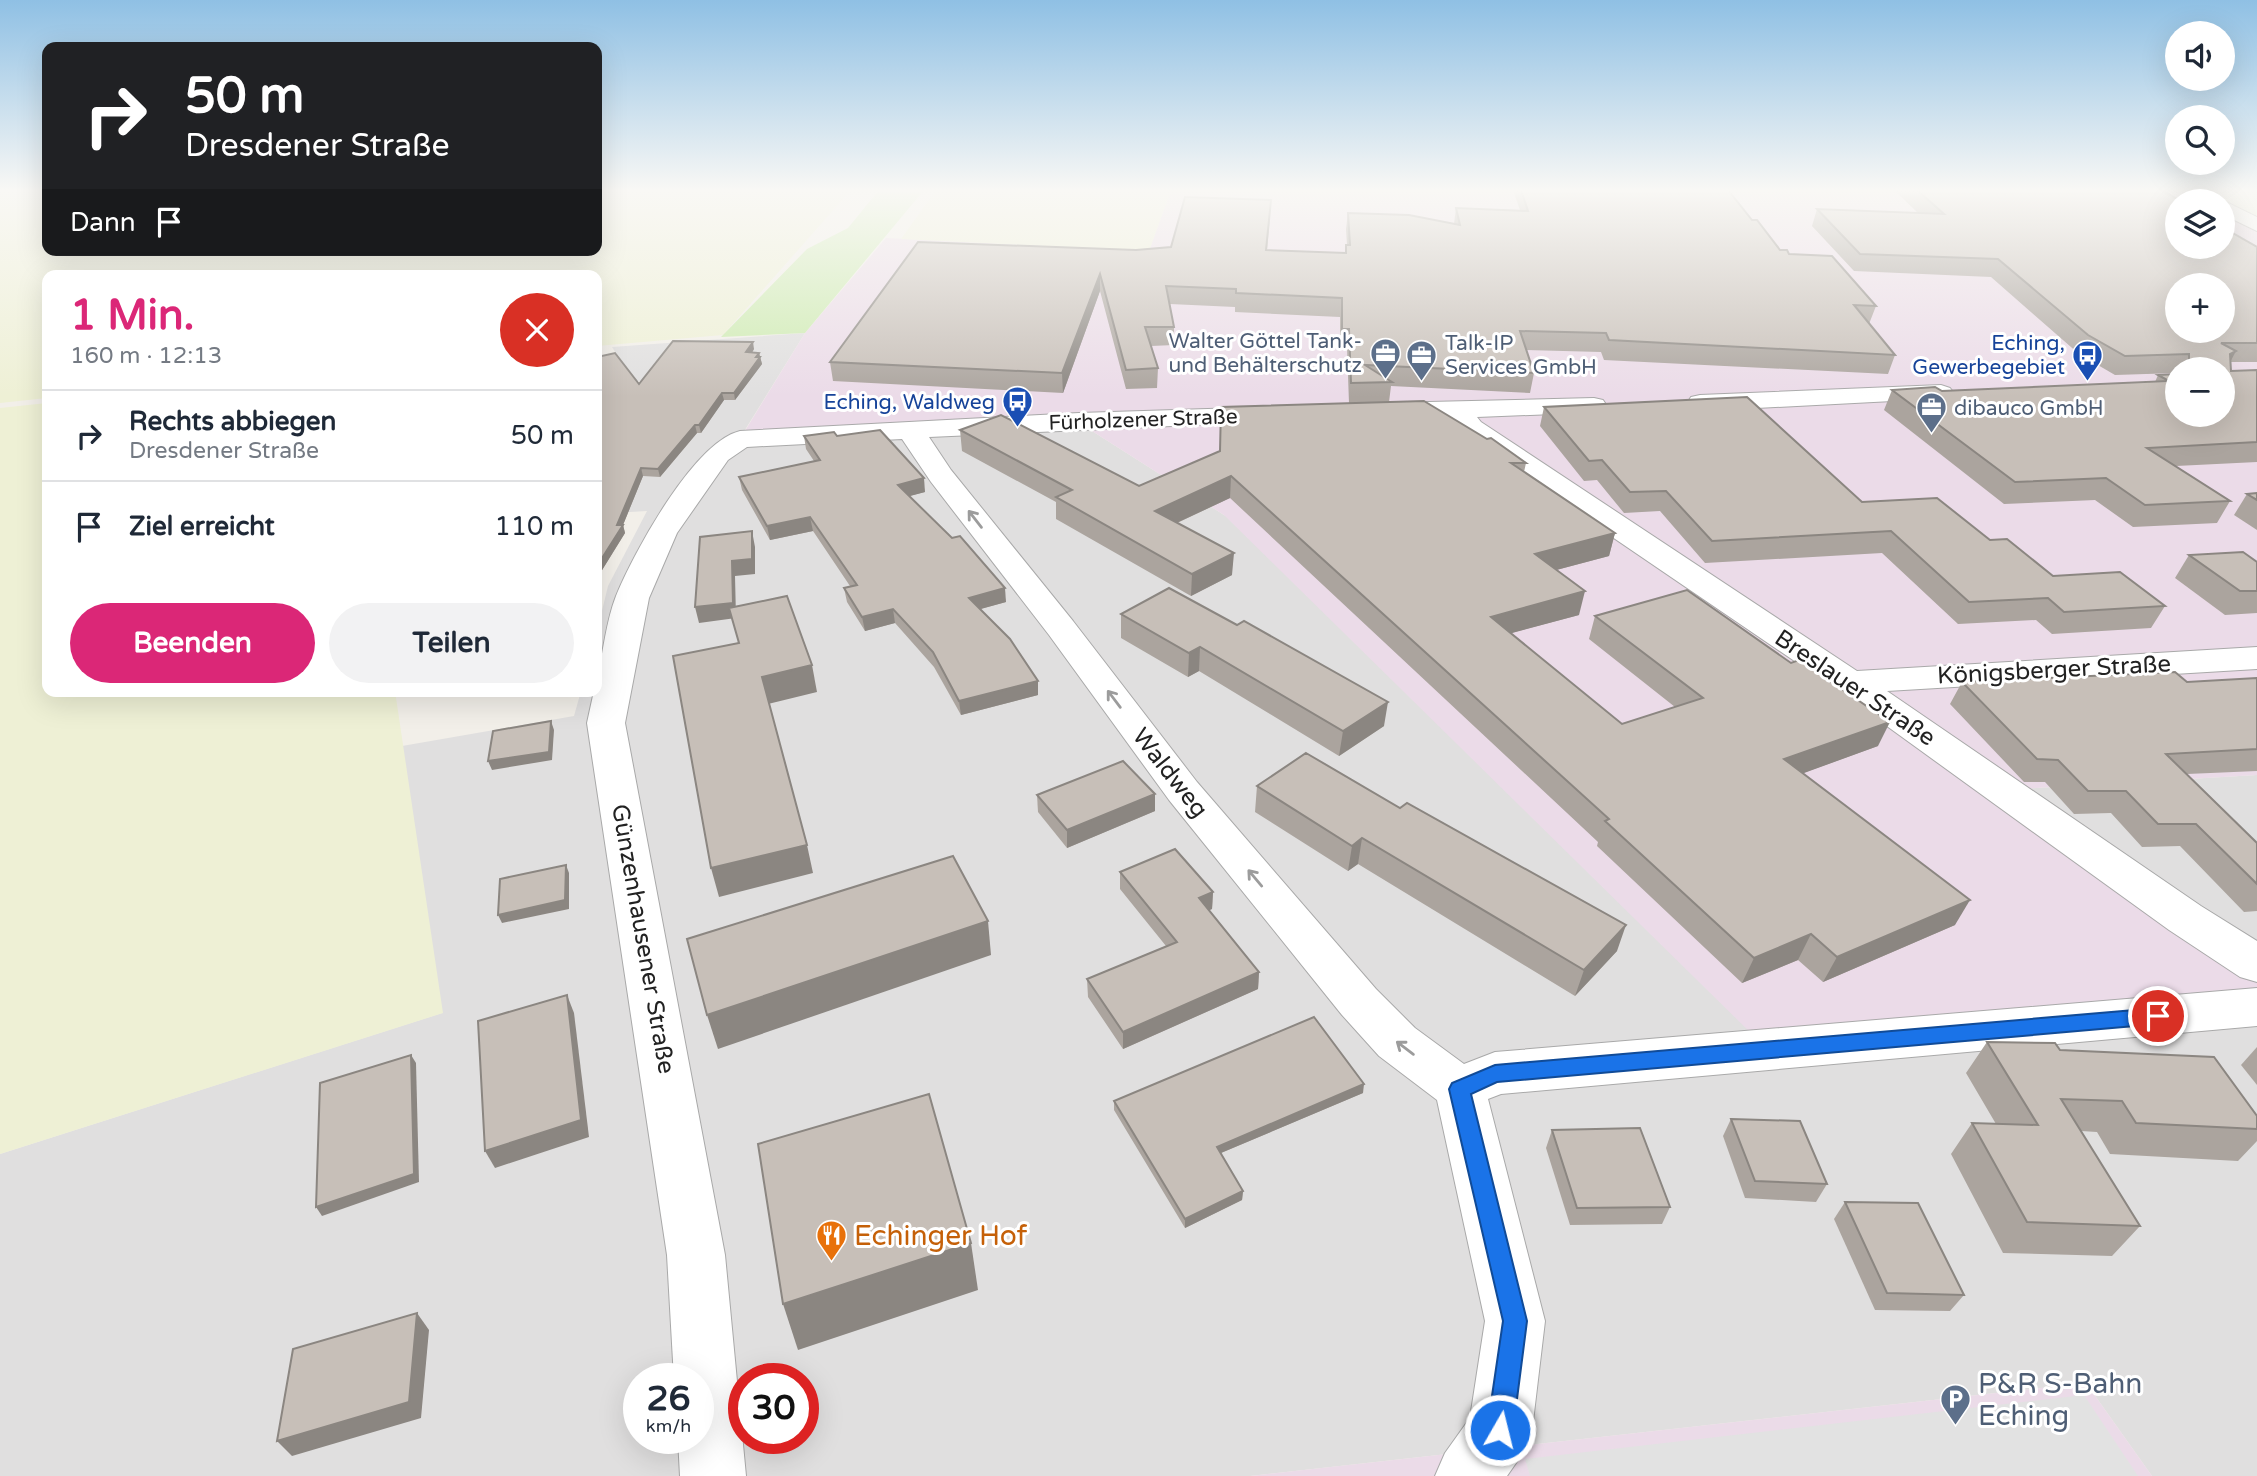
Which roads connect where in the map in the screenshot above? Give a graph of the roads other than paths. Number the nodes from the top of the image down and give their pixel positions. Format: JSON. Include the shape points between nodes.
{"nodes":[{"id":1,"x":1965,"y":392,"type":"edge"},
{"id":2,"x":1682,"y":404,"type":"edge"},
{"id":3,"x":1614,"y":406,"type":"edge"},
{"id":4,"x":1458,"y":409,"type":"junction"},
{"id":5,"x":1363,"y":412,"type":"edge"},
{"id":6,"x":1293,"y":414,"type":"edge"},
{"id":7,"x":910,"y":430,"type":"junction"},
{"id":8,"x":740,"y":439,"type":"joint"},
{"id":9,"x":2257,"y":658,"type":"edge"},
{"id":10,"x":1850,"y":682,"type":"junction"},
{"id":11,"x":2257,"y":964,"type":"edge"},
{"id":12,"x":2257,"y":1007,"type":"edge"},
{"id":13,"x":1460,"y":1089,"type":"junction"},
{"id":14,"x":713,"y":1476,"type":"edge"},
{"id":15,"x":1468,"y":1476,"type":"edge"}],
"edges":[{"from":1,"to":2,"type":"street"},
{"from":3,"to":4,"type":"street"},
{"from":4,"to":5,"type":"street"},
{"from":4,"to":10,"type":"street","name":"Breslauer Straße","via":[[1471,428]]},
{"from":6,"to":7,"type":"street","name":"Fürholzener Straße"},
{"from":7,"to":8,"type":"street","name":"Fürholzener Straße"},
{"from":13,"to":7,"type":"street","name":"Waldweg","one_way":true,"via":[[1397,1042],[1227,844]]},
{"from":8,"to":14,"type":"street","name":"Günzenhausener Straße","via":[[718,454],[662,533],[632,598],[606,723],[696,1255]]},
{"from":9,"to":10,"type":"street","name":"Königsberger Straße"},
{"from":10,"to":11,"type":"street","name":"Breslauer Straße"},
{"from":12,"to":13,"type":"street","via":[[1495,1073]]},
{"from":13,"to":15,"type":"street","via":[[1515,1321],[1500,1430]]}]}
